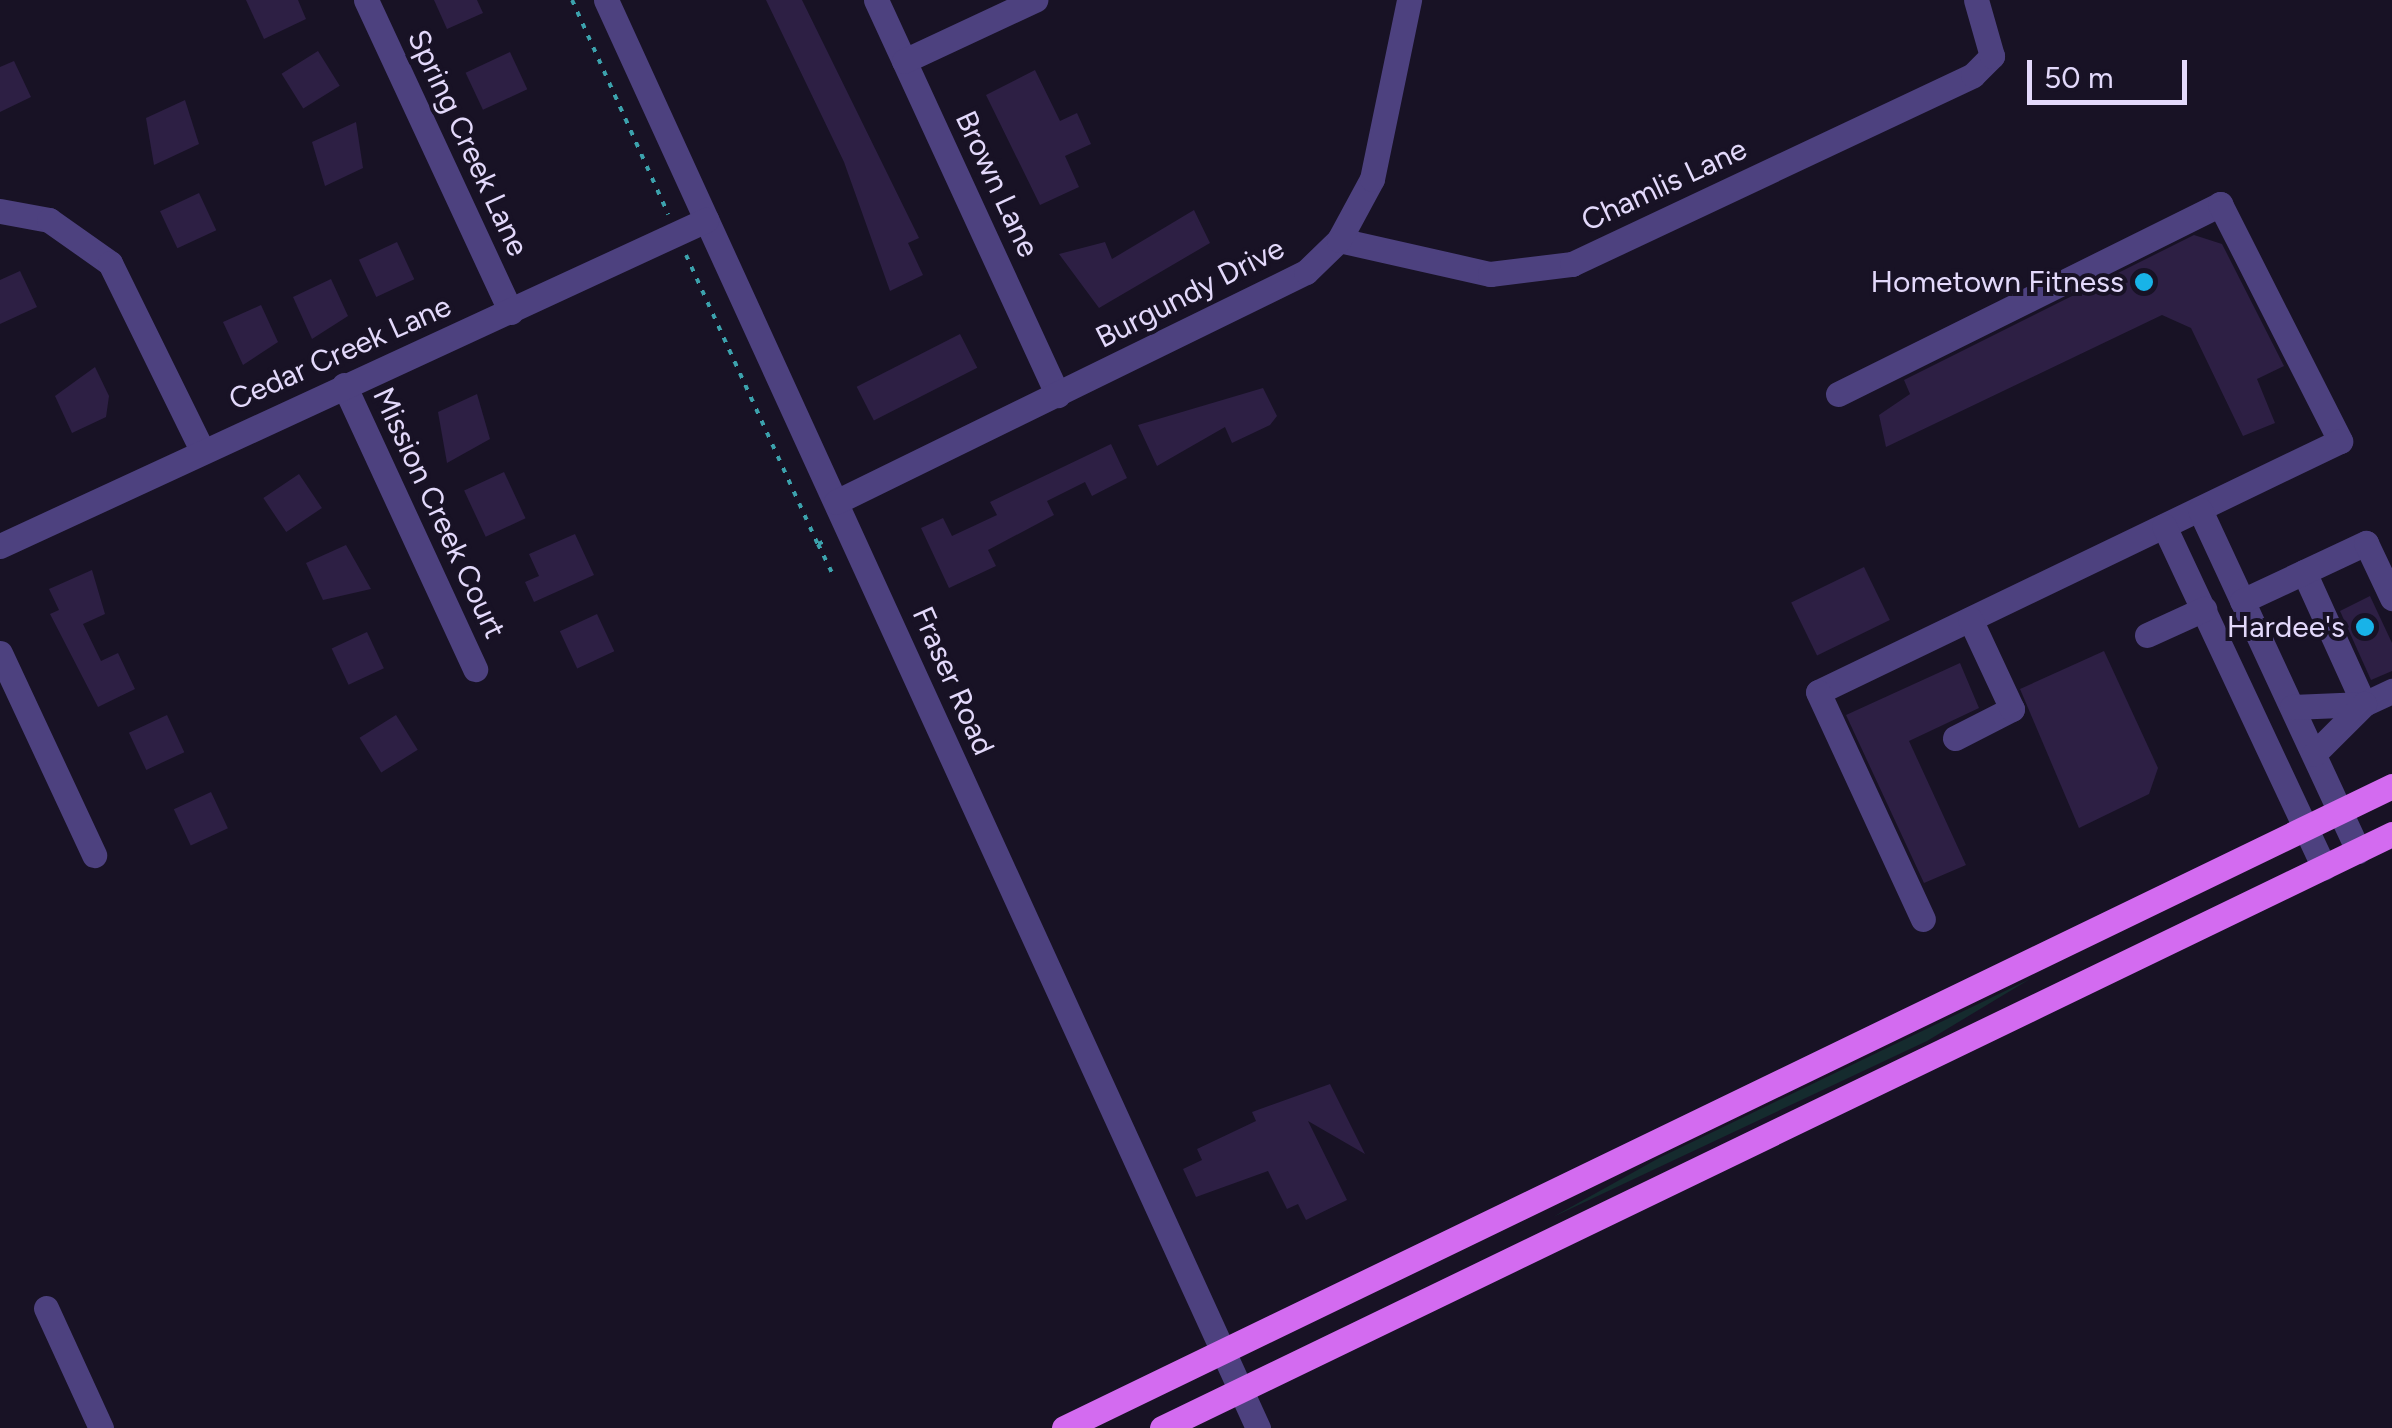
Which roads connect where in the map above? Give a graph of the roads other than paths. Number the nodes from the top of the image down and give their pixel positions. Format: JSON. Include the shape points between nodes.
{"nodes":[{"id":1,"x":366,"y":0,"type":"edge"},
{"id":2,"x":606,"y":0,"type":"edge"},
{"id":3,"x":876,"y":0,"type":"edge"},
{"id":4,"x":1034,"y":0,"type":"edge"},
{"id":5,"x":1409,"y":0,"type":"edge"},
{"id":6,"x":1976,"y":0,"type":"edge"},
{"id":7,"x":904,"y":60,"type":"junction"},
{"id":8,"x":0,"y":211,"type":"edge"},
{"id":9,"x":706,"y":220,"type":"junction"},
{"id":10,"x":1340,"y":240,"type":"junction"},
{"id":11,"x":510,"y":312,"type":"junction"},
{"id":12,"x":344,"y":385,"type":"junction"},
{"id":13,"x":1058,"y":394,"type":"junction"},
{"id":14,"x":1838,"y":394,"type":"dead end"},
{"id":15,"x":202,"y":450,"type":"junction"},
{"id":16,"x":836,"y":502,"type":"junction"},
{"id":17,"x":2200,"y":510,"type":"junction"},
{"id":18,"x":2164,"y":526,"type":"junction"},
{"id":19,"x":0,"y":546,"type":"edge"},
{"id":20,"x":2304,"y":572,"type":"junction"},
{"id":21,"x":2392,"y":598,"type":"edge"},
{"id":22,"x":2242,"y":600,"type":"junction"},
{"id":23,"x":2204,"y":609,"type":"junction"},
{"id":24,"x":1970,"y":619,"type":"junction"},
{"id":25,"x":2147,"y":635,"type":"dead end"},
{"id":26,"x":0,"y":653,"type":"edge"},
{"id":27,"x":475,"y":669,"type":"dead end"},
{"id":28,"x":2392,"y":691,"type":"edge"},
{"id":29,"x":2364,"y":704,"type":"junction"},
{"id":30,"x":2292,"y":707,"type":"junction"},
{"id":31,"x":1956,"y":738,"type":"dead end"},
{"id":32,"x":2314,"y":754,"type":"junction"},
{"id":33,"x":2392,"y":786,"type":"edge"},
{"id":34,"x":2340,"y":811,"type":"junction"},
{"id":35,"x":2308,"y":828,"type":"junction"},
{"id":36,"x":2392,"y":834,"type":"edge"},
{"id":37,"x":2358,"y":851,"type":"junction"},
{"id":38,"x":94,"y":855,"type":"dead end"},
{"id":39,"x":2324,"y":866,"type":"junction"},
{"id":40,"x":1923,"y":919,"type":"dead end"},
{"id":41,"x":46,"y":1308,"type":"dead end"},
{"id":42,"x":1223,"y":1351,"type":"junction"},
{"id":43,"x":1240,"y":1390,"type":"junction"},
{"id":44,"x":101,"y":1428,"type":"edge"},
{"id":45,"x":1064,"y":1428,"type":"edge"},
{"id":46,"x":1162,"y":1428,"type":"edge"},
{"id":47,"x":1258,"y":1428,"type":"edge"}],
"edges":[{"from":1,"to":11,"type":"street","name":"Spring Creek Lane"},
{"from":2,"to":9,"type":"street","name":"Fraser Road"},
{"from":3,"to":7,"type":"street","name":"Brown Lane"},
{"from":4,"to":7,"type":"street"},
{"from":5,"to":10,"type":"street","name":"Burgundy Drive","via":[[1372,179]]},
{"from":6,"to":10,"type":"street","name":"Chamlis Lane","via":[[1992,56],[1973,75],[1558,268],[1490,274]]},
{"from":7,"to":13,"type":"street","name":"Brown Lane"},
{"from":8,"to":15,"type":"street","via":[[48,220],[110,264]]},
{"from":9,"to":11,"type":"street","name":"Cedar Creek Lane"},
{"from":9,"to":16,"type":"street","name":"Fraser Road"},
{"from":10,"to":13,"type":"street","name":"Burgundy Drive","via":[[1275,293]]},
{"from":11,"to":12,"type":"street","name":"Cedar Creek Lane"},
{"from":12,"to":15,"type":"street","name":"Cedar Creek Lane"},
{"from":12,"to":27,"type":"street","name":"Mission Creek Court"},
{"from":13,"to":16,"type":"street","name":"Burgundy Drive"},
{"from":14,"to":17,"type":"street","via":[[2220,204],[2340,441]]},
{"from":15,"to":19,"type":"street","name":"Cedar Creek Lane"},
{"from":16,"to":42,"type":"street","name":"Fraser Road"},
{"from":17,"to":18,"type":"street"},
{"from":17,"to":22,"type":"street"},
{"from":18,"to":23,"type":"street"},
{"from":18,"to":24,"type":"street"},
{"from":20,"to":21,"type":"street","via":[[2366,543]]},
{"from":20,"to":22,"type":"street"},
{"from":20,"to":29,"type":"street"},
{"from":22,"to":30,"type":"street"},
{"from":23,"to":25,"type":"street"},
{"from":23,"to":35,"type":"street"},
{"from":24,"to":31,"type":"street","via":[[2012,709]]},
{"from":24,"to":40,"type":"street","via":[[1818,692]]},
{"from":26,"to":38,"type":"street"},
{"from":28,"to":29,"type":"street"},
{"from":29,"to":30,"type":"street"},
{"from":29,"to":32,"type":"street"},
{"from":30,"to":32,"type":"street"},
{"from":32,"to":34,"type":"street"},
{"from":33,"to":34,"type":"main road"},
{"from":34,"to":35,"type":"main road"},
{"from":34,"to":37,"type":"street"},
{"from":35,"to":39,"type":"street"},
{"from":35,"to":42,"type":"main road"},
{"from":36,"to":37,"type":"main road"},
{"from":37,"to":39,"type":"main road"},
{"from":39,"to":43,"type":"main road"},
{"from":41,"to":44,"type":"street"},
{"from":42,"to":43,"type":"street","name":"Fraser Road"},
{"from":42,"to":45,"type":"main road"},
{"from":43,"to":46,"type":"main road"},
{"from":43,"to":47,"type":"street","name":"Fraser Road"}]}
